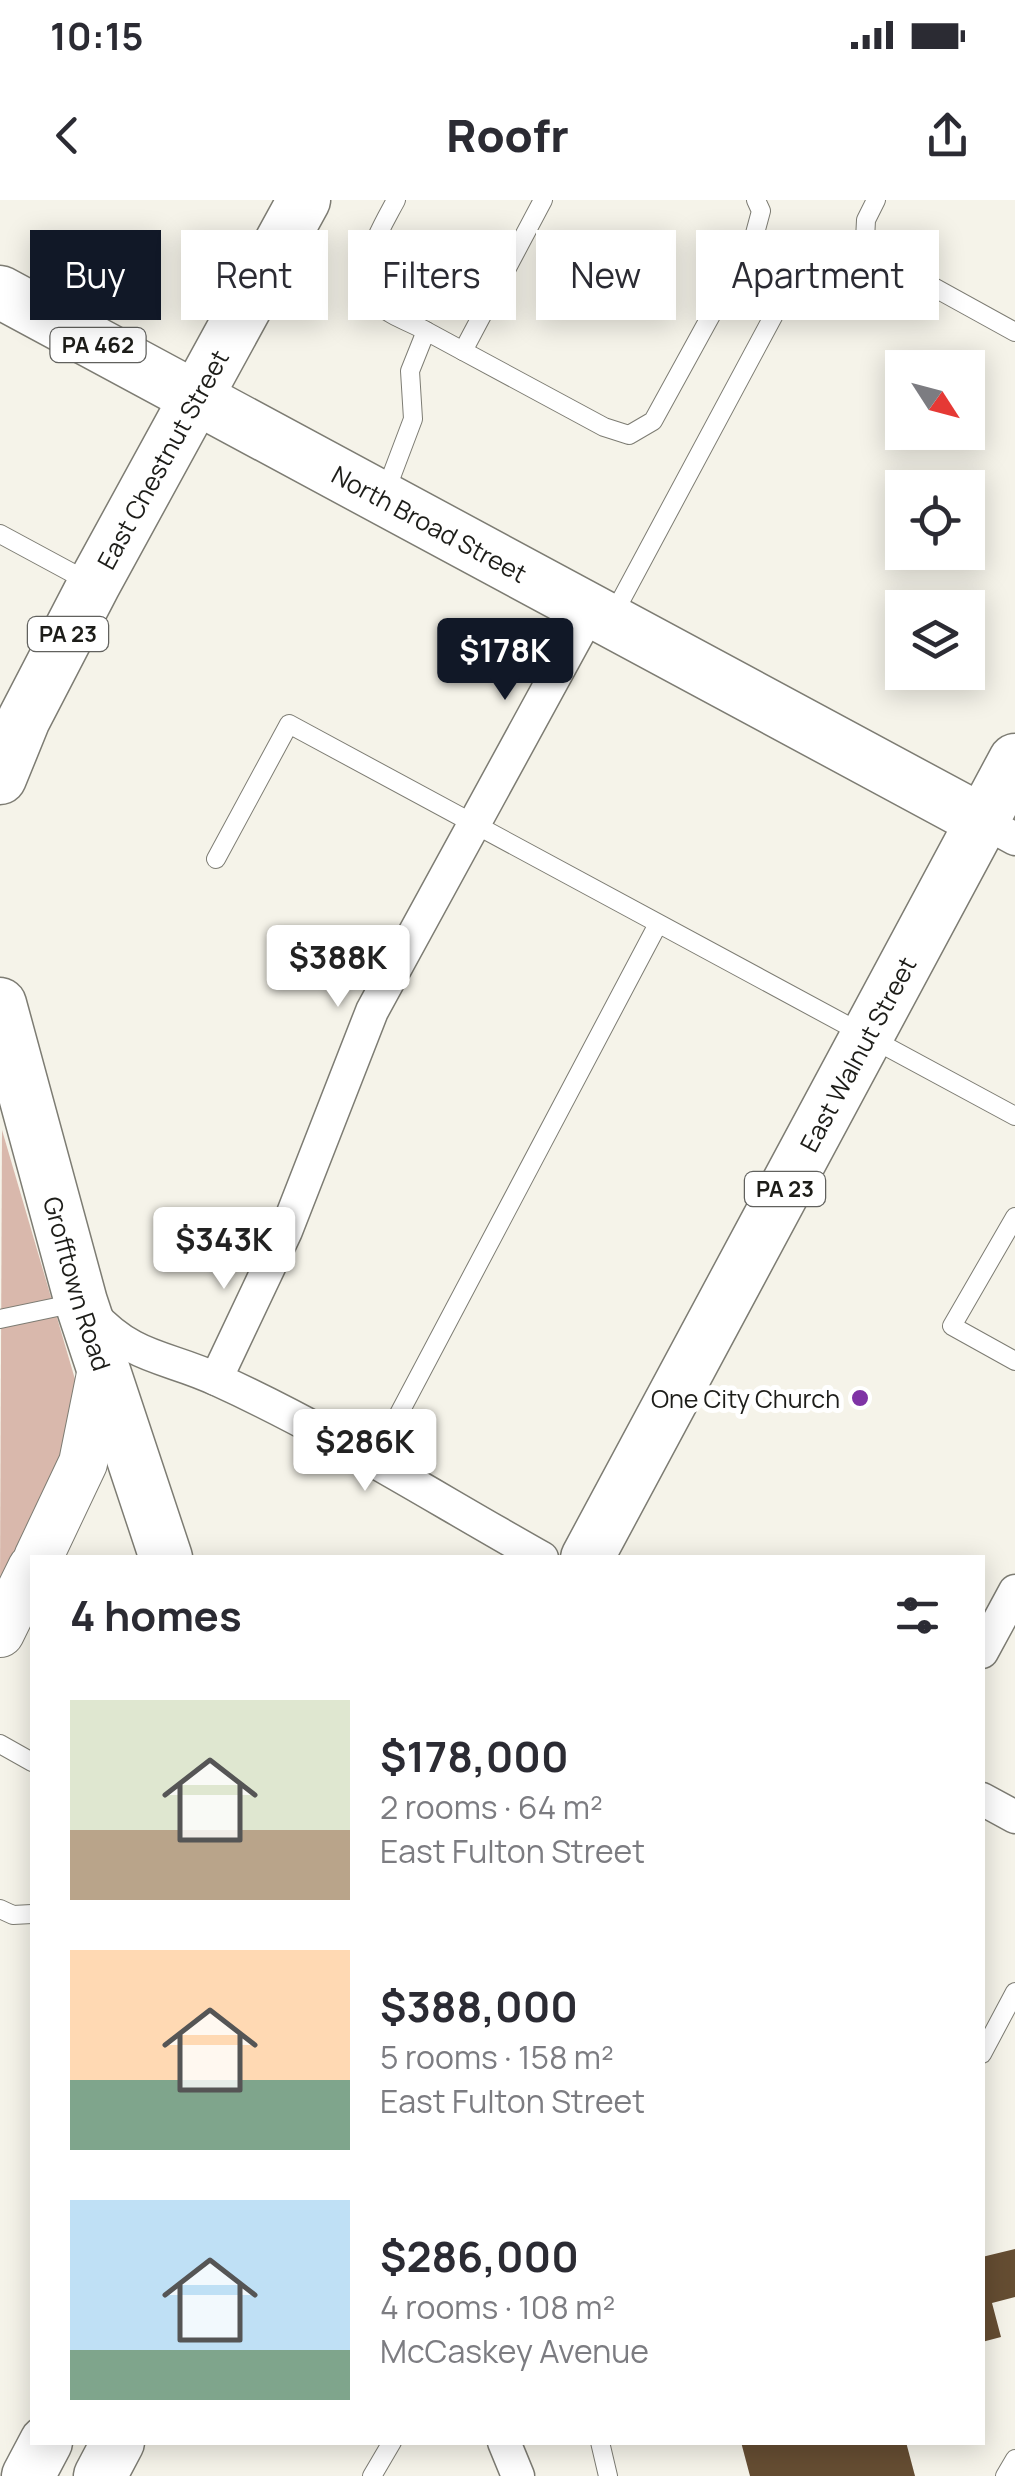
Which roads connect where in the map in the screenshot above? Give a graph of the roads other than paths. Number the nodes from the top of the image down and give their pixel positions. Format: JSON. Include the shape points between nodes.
{"nodes":[{"id":1,"x":304,"y":200,"type":"edge"},
{"id":2,"x":396,"y":200,"type":"edge"},
{"id":3,"x":543,"y":200,"type":"edge"},
{"id":4,"x":756,"y":200,"type":"edge"},
{"id":5,"x":876,"y":200,"type":"edge"},
{"id":6,"x":866,"y":230,"type":"edge"},
{"id":7,"x":939,"y":290,"type":"edge"},
{"id":8,"x":0,"y":292,"type":"edge"},
{"id":9,"x":769,"y":320,"type":"edge"},
{"id":10,"x":426,"y":331,"type":"junction"},
{"id":11,"x":1015,"y":332,"type":"edge"},
{"id":12,"x":464,"y":351,"type":"junction"},
{"id":13,"x":196,"y":398,"type":"junction"},
{"id":14,"x":383,"y":498,"type":"junction"},
{"id":15,"x":0,"y":534,"type":"edge"},
{"id":16,"x":94,"y":584,"type":"junction"},
{"id":17,"x":600,"y":616,"type":"junction"},
{"id":18,"x":1015,"y":760,"type":"edge"},
{"id":19,"x":0,"y":778,"type":"edge"},
{"id":20,"x":473,"y":826,"type":"junction"},
{"id":21,"x":998,"y":830,"type":"edge"},
{"id":22,"x":216,"y":859,"type":"dead end"},
{"id":23,"x":658,"y":924,"type":"junction"},
{"id":24,"x":0,"y":1004,"type":"edge"},
{"id":25,"x":866,"y":1036,"type":"junction"},
{"id":26,"x":1015,"y":1116,"type":"edge"},
{"id":27,"x":1015,"y":1217,"type":"edge"},
{"id":28,"x":81,"y":1302,"type":"junction"},
{"id":29,"x":0,"y":1319,"type":"edge"},
{"id":30,"x":1015,"y":1362,"type":"edge"},
{"id":31,"x":102,"y":1369,"type":"junction"},
{"id":32,"x":216,"y":1379,"type":"junction"},
{"id":33,"x":373,"y":1463,"type":"junction"},
{"id":34,"x":39,"y":1555,"type":"edge"},
{"id":35,"x":165,"y":1555,"type":"edge"},
{"id":36,"x":537,"y":1555,"type":"edge"},
{"id":37,"x":589,"y":1555,"type":"edge"},
{"id":38,"x":30,"y":1572,"type":"edge"},
{"id":39,"x":1015,"y":1592,"type":"edge"},
{"id":40,"x":30,"y":1606,"type":"edge"},
{"id":41,"x":0,"y":1635,"type":"edge"},
{"id":42,"x":985,"y":1647,"type":"edge"},
{"id":43,"x":0,"y":1744,"type":"edge"},
{"id":44,"x":30,"y":1761,"type":"edge"},
{"id":45,"x":985,"y":1801,"type":"edge"},
{"id":46,"x":1015,"y":1816,"type":"edge"},
{"id":47,"x":0,"y":1909,"type":"edge"},
{"id":48,"x":30,"y":1914,"type":"edge"},
{"id":49,"x":1015,"y":1992,"type":"edge"},
{"id":50,"x":985,"y":2048,"type":"edge"},
{"id":51,"x":44,"y":2445,"type":"edge"},
{"id":52,"x":116,"y":2445,"type":"edge"},
{"id":53,"x":390,"y":2445,"type":"edge"},
{"id":54,"x":505,"y":2445,"type":"edge"},
{"id":55,"x":601,"y":2445,"type":"edge"},
{"id":56,"x":1015,"y":2459,"type":"edge"},
{"id":57,"x":28,"y":2476,"type":"edge"},
{"id":58,"x":100,"y":2476,"type":"edge"},
{"id":59,"x":372,"y":2476,"type":"edge"},
{"id":60,"x":518,"y":2476,"type":"edge"},
{"id":61,"x":608,"y":2476,"type":"edge"},
{"id":62,"x":1005,"y":2476,"type":"edge"}],
"edges":[{"from":1,"to":13,"type":"main road","name":"East Chestnut Street","number":"PA 23"},
{"from":2,"to":10,"type":"lane","via":[[374,242],[366,279],[376,304]]},
{"from":3,"to":12,"type":"lane"},
{"from":4,"to":12,"type":"lane","via":[[761,212],[754,237],[652,421],[629,435]]},
{"from":5,"to":6,"type":"lane"},
{"from":7,"to":11,"type":"lane"},
{"from":8,"to":13,"type":"main road","name":"North Broad Street","number":"PA 462"},
{"from":9,"to":17,"type":"lane"},
{"from":10,"to":12,"type":"lane"},
{"from":10,"to":14,"type":"lane","via":[[410,371],[412,419]]},
{"from":13,"to":14,"type":"main road","name":"North Broad Street","number":"PA 462"},
{"from":13,"to":16,"type":"main road","name":"East Chestnut Street","number":"PA 23"},
{"from":14,"to":17,"type":"main road","name":"North Broad Street","number":"PA 462"},
{"from":15,"to":16,"type":"lane"},
{"from":16,"to":19,"type":"main road","name":"East Chestnut Street","number":"PA 23"},
{"from":17,"to":20,"type":"street"},
{"from":17,"to":21,"type":"main road","name":"North Broad Street","number":"PA 462"},
{"from":18,"to":21,"type":"main road","name":"East Walnut Street","number":"PA 23"},
{"from":20,"to":22,"type":"lane","via":[[288,724]]},
{"from":20,"to":23,"type":"lane"},
{"from":20,"to":32,"type":"street","via":[[372,1010],[286,1231]]},
{"from":21,"to":25,"type":"main road","name":"East Walnut Street","number":"PA 23"},
{"from":23,"to":25,"type":"lane"},
{"from":23,"to":33,"type":"lane"},
{"from":24,"to":28,"type":"main road","name":"Grofftown Road","via":[[19,1106]]},
{"from":25,"to":26,"type":"lane"},
{"from":25,"to":37,"type":"main road","name":"East Walnut Street","number":"PA 23"},
{"from":27,"to":30,"type":"lane","via":[[952,1326]]},
{"from":28,"to":29,"type":"lane"},
{"from":28,"to":31,"type":"main road","name":"Grofftown Road"},
{"from":28,"to":32,"type":"street","via":[[124,1344]]},
{"from":31,"to":34,"type":"street","via":[[83,1463]]},
{"from":31,"to":35,"type":"main road","name":"Grofftown Road"},
{"from":32,"to":33,"type":"street"},
{"from":33,"to":36,"type":"street"},
{"from":38,"to":41,"type":"street"},
{"from":39,"to":42,"type":"street"},
{"from":40,"to":41,"type":"street"},
{"from":43,"to":44,"type":"lane"},
{"from":45,"to":46,"type":"street"},
{"from":47,"to":48,"type":"lane"},
{"from":49,"to":50,"type":"lane"},
{"from":51,"to":57,"type":"main road"},
{"from":52,"to":58,"type":"main road"},
{"from":53,"to":59,"type":"lane"},
{"from":54,"to":60,"type":"street"},
{"from":55,"to":61,"type":"lane"},
{"from":56,"to":62,"type":"lane"}]}
